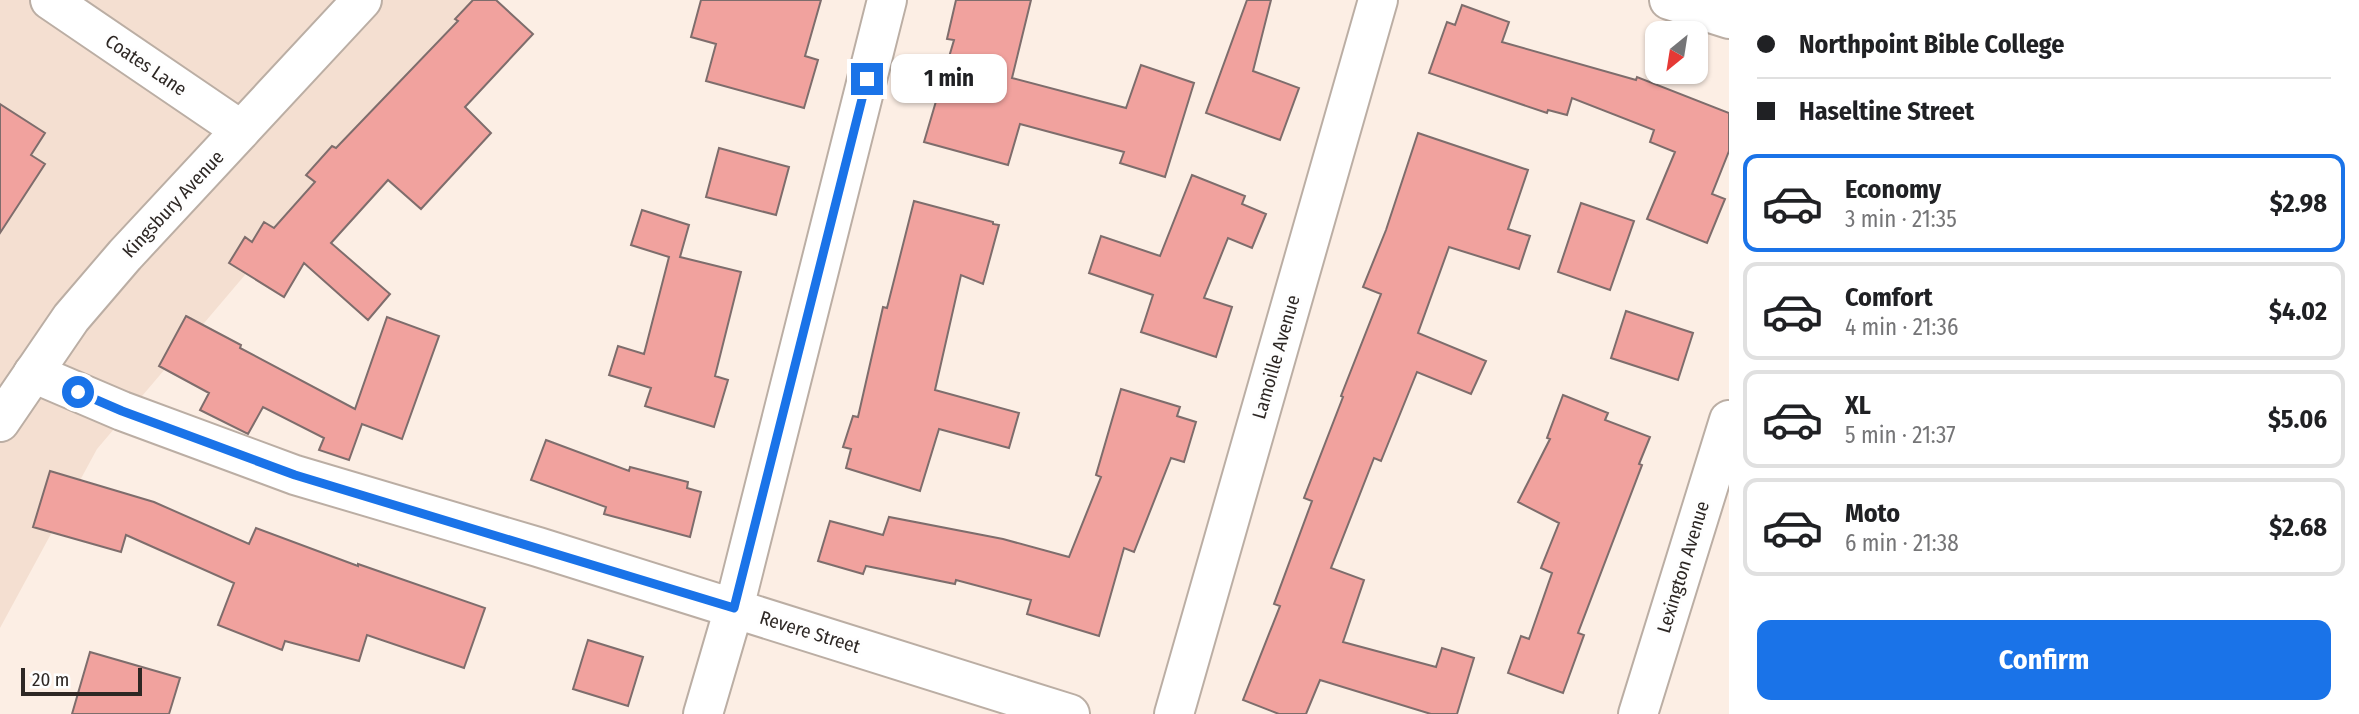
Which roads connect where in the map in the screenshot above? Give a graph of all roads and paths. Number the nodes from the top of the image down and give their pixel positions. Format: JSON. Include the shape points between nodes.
{"nodes":[{"id":1,"x":50,"y":0,"type":"edge"},
{"id":2,"x":362,"y":0,"type":"edge"},
{"id":3,"x":887,"y":0,"type":"edge"},
{"id":4,"x":1378,"y":0,"type":"edge"},
{"id":5,"x":1669,"y":0,"type":"edge"},
{"id":6,"x":1729,"y":19,"type":"edge"},
{"id":7,"x":241,"y":130,"type":"junction"},
{"id":8,"x":33,"y":373,"type":"junction"},
{"id":9,"x":1729,"y":420,"type":"edge"},
{"id":10,"x":0,"y":422,"type":"edge"},
{"id":11,"x":734,"y":608,"type":"junction"},
{"id":12,"x":703,"y":714,"type":"edge"},
{"id":13,"x":1070,"y":714,"type":"edge"},
{"id":14,"x":1174,"y":714,"type":"edge"},
{"id":15,"x":1638,"y":714,"type":"edge"}],
"edges":[{"from":1,"to":7,"type":"street","name":"Coates Lane"},
{"from":2,"to":7,"type":"street","name":"Kingsbury Avenue"},
{"from":3,"to":11,"type":"street"},
{"from":4,"to":14,"type":"street","name":"Lamoille Avenue"},
{"from":5,"to":6,"type":"street"},
{"from":7,"to":8,"type":"street","name":"Kingsbury Avenue","via":[[71,318]]},
{"from":8,"to":10,"type":"street","name":"Kingsbury Avenue"},
{"from":8,"to":11,"type":"street","name":"Revere Street","via":[[295,475]]},
{"from":9,"to":15,"type":"street","name":"Lexington Avenue"},
{"from":11,"to":12,"type":"street"},
{"from":11,"to":13,"type":"street","name":"Revere Street"}]}
